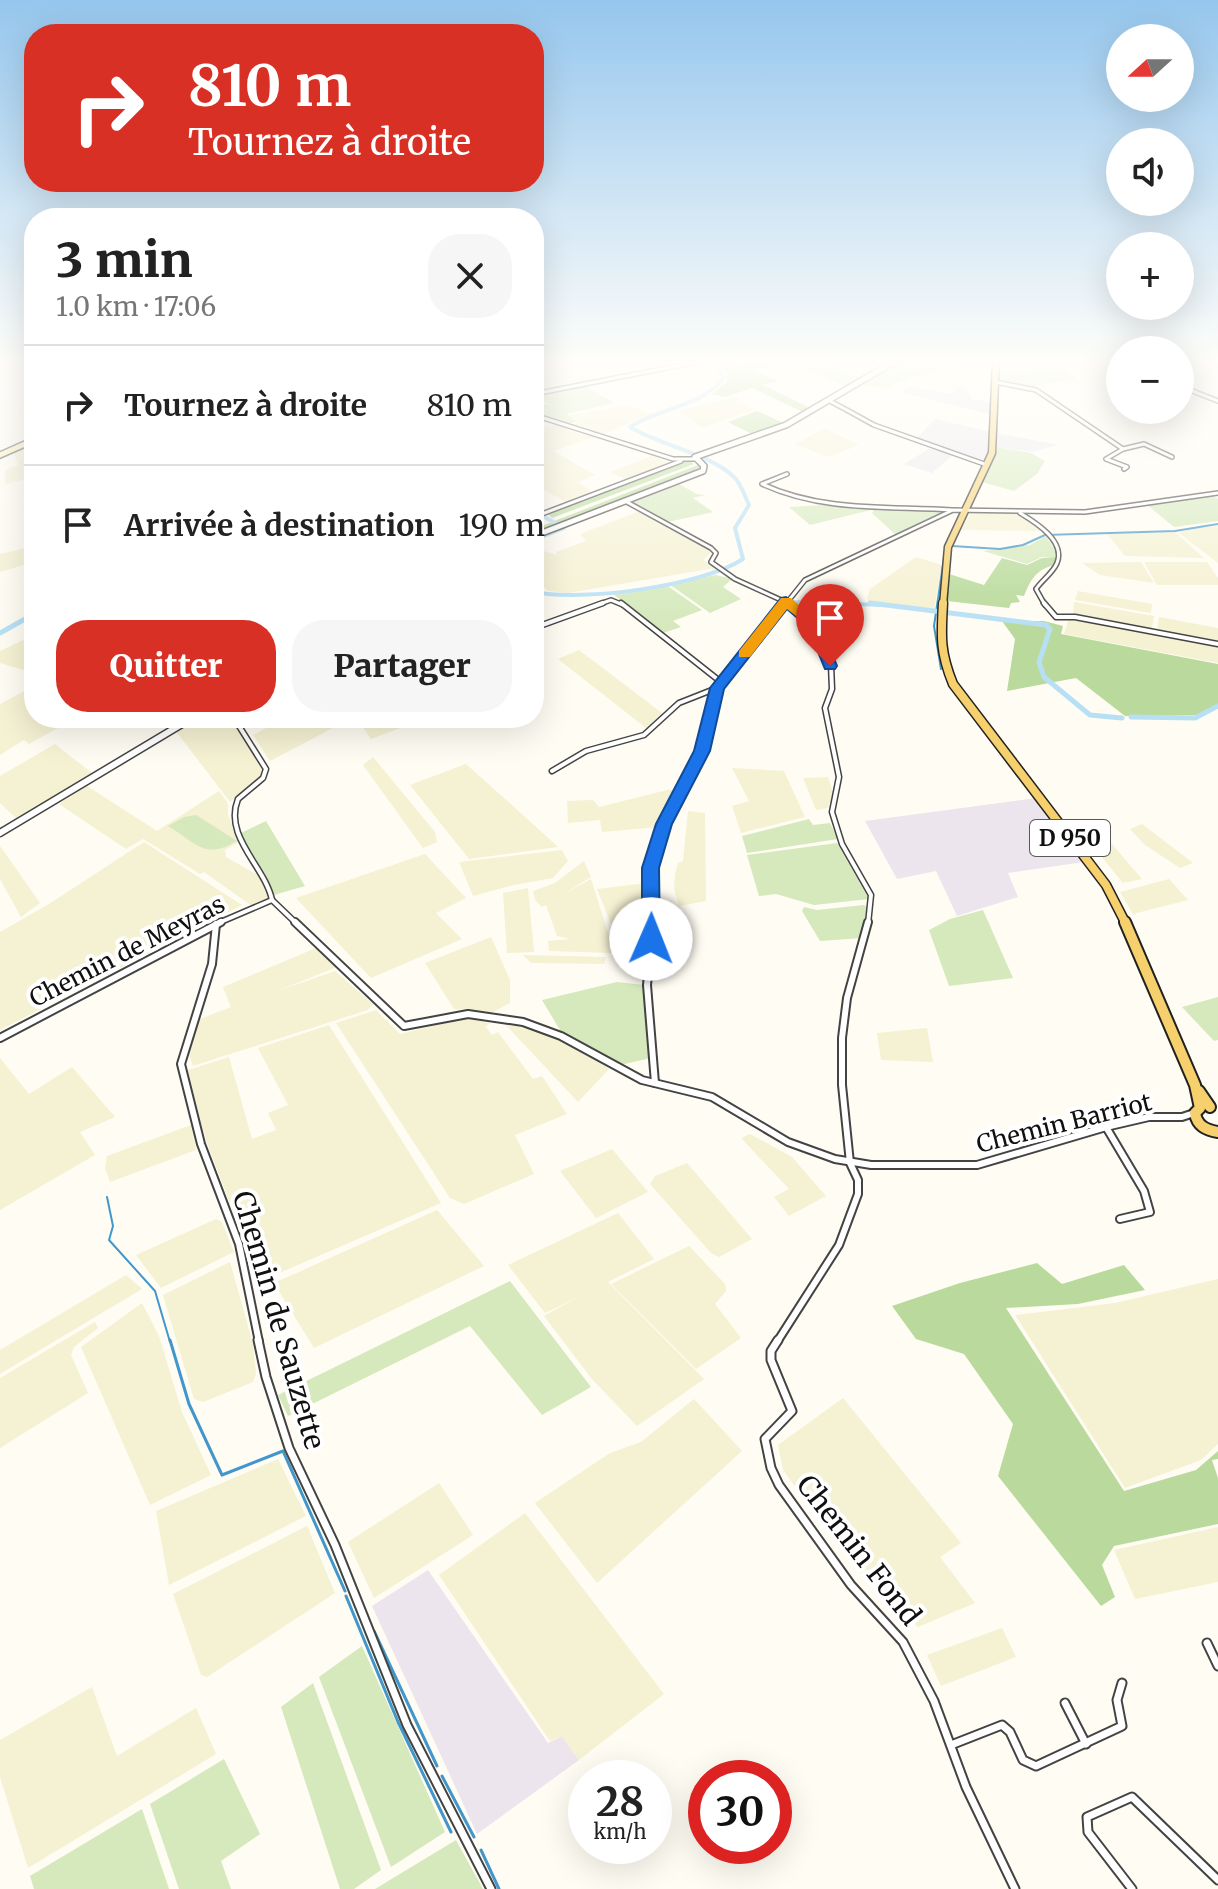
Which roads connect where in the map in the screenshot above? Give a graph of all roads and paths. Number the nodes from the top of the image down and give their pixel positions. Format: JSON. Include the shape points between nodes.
{"nodes":[{"id":1,"x":646,"y":449,"type":"edge"},
{"id":2,"x":724,"y":449,"type":"edge"},
{"id":3,"x":942,"y":449,"type":"edge"},
{"id":4,"x":993,"y":449,"type":"edge"},
{"id":5,"x":1123,"y":449,"type":"edge"},
{"id":6,"x":1155,"y":449,"type":"edge"},
{"id":7,"x":1172,"y":457,"type":"dead end"},
{"id":8,"x":698,"y":459,"type":"junction"},
{"id":9,"x":682,"y":460,"type":"junction"},
{"id":10,"x":987,"y":465,"type":"junction"},
{"id":11,"x":1124,"y":469,"type":"dead end"},
{"id":12,"x":787,"y":474,"type":"dead end"},
{"id":13,"x":1218,"y":493,"type":"edge"},
{"id":14,"x":626,"y":501,"type":"junction"},
{"id":15,"x":965,"y":509,"type":"junction"},
{"id":16,"x":953,"y":510,"type":"junction"},
{"id":17,"x":1015,"y":511,"type":"junction"},
{"id":18,"x":544,"y":514,"type":"edge"},
{"id":19,"x":544,"y":532,"type":"edge"},
{"id":20,"x":786,"y":601,"type":"junction"},
{"id":21,"x":544,"y":624,"type":"edge"},
{"id":22,"x":1218,"y":644,"type":"edge"},
{"id":23,"x":719,"y":685,"type":"junction"},
{"id":24,"x":175,"y":728,"type":"edge"},
{"id":25,"x":240,"y":728,"type":"edge"},
{"id":26,"x":552,"y":771,"type":"dead end"},
{"id":27,"x":0,"y":833,"type":"edge"},
{"id":28,"x":272,"y":900,"type":"junction"},
{"id":29,"x":216,"y":924,"type":"junction"},
{"id":30,"x":0,"y":1038,"type":"edge"},
{"id":31,"x":655,"y":1083,"type":"junction"},
{"id":32,"x":1208,"y":1111,"type":"edge"},
{"id":33,"x":1182,"y":1117,"type":"junction"},
{"id":34,"x":1106,"y":1127,"type":"junction"},
{"id":35,"x":1214,"y":1131,"type":"edge"},
{"id":36,"x":1218,"y":1143,"type":"edge"},
{"id":37,"x":850,"y":1163,"type":"junction"},
{"id":38,"x":1120,"y":1219,"type":"dead end"},
{"id":39,"x":1207,"y":1643,"type":"dead end"},
{"id":40,"x":1218,"y":1666,"type":"edge"},
{"id":41,"x":1122,"y":1683,"type":"dead end"},
{"id":42,"x":1065,"y":1703,"type":"dead end"},
{"id":43,"x":1086,"y":1744,"type":"junction"},
{"id":44,"x":951,"y":1745,"type":"junction"},
{"id":45,"x":1218,"y":1880,"type":"edge"},
{"id":46,"x":491,"y":1889,"type":"edge"},
{"id":47,"x":1015,"y":1889,"type":"edge"},
{"id":48,"x":1132,"y":1889,"type":"edge"}],
"edges":[{"from":1,"to":9,"type":"street"},
{"from":2,"to":8,"type":"street"},
{"from":3,"to":10,"type":"street"},
{"from":4,"to":10,"type":"main road","number":"D 950"},
{"from":5,"to":11,"type":"street","via":[[1106,459]]},
{"from":6,"to":7,"type":"street"},
{"from":8,"to":9,"type":"street"},
{"from":8,"to":14,"type":"street","via":[[703,471]]},
{"from":9,"to":18,"type":"street"},
{"from":10,"to":15,"type":"main road","number":"D 950"},
{"from":12,"to":16,"type":"street","via":[[762,484],[838,505]]},
{"from":13,"to":17,"type":"street","via":[[1085,512]]},
{"from":14,"to":19,"type":"street"},
{"from":14,"to":20,"type":"street","via":[[715,551],[711,562],[722,571]]},
{"from":15,"to":16,"type":"street"},
{"from":15,"to":17,"type":"street"},
{"from":15,"to":32,"type":"main road","number":"D 950","via":[[951,538],[946,572],[940,643],[948,677],[1106,885]]},
{"from":16,"to":20,"type":"street","via":[[805,580]]},
{"from":17,"to":22,"type":"street","via":[[1050,537],[1058,551],[1056,565],[1036,589],[1056,617]]},
{"from":20,"to":23,"type":"street"},
{"from":20,"to":37,"type":"street","via":[[814,625],[827,654],[833,686],[824,709],[839,774],[832,812],[871,900],[842,1038]]},
{"from":21,"to":23,"type":"street","via":[[618,601]]},
{"from":23,"to":26,"type":"street","via":[[679,703],[644,735],[591,749]]},
{"from":23,"to":31,"type":"street","via":[[702,751],[664,824],[650,868],[653,921],[647,985]]},
{"from":24,"to":27,"type":"street"},
{"from":25,"to":28,"type":"street","via":[[266,775],[238,800],[233,814]]},
{"from":28,"to":29,"type":"street","name":"Chemin de Meyras"},
{"from":28,"to":31,"type":"street","name":"Chemin Barriot","via":[[401,1024],[410,1027],[468,1014],[523,1022]]},
{"from":29,"to":30,"type":"street","name":"Chemin de Meyras"},
{"from":29,"to":46,"type":"street","name":"Chemin de Sauzette","via":[[212,964],[181,1064],[201,1144],[239,1244],[266,1377],[284,1435],[407,1725]]},
{"from":31,"to":37,"type":"street","name":"Chemin Barriot","via":[[712,1097],[788,1142]]},
{"from":32,"to":33,"type":"street","name":"Chemin Barriot"},
{"from":32,"to":33,"type":"street","name":"Chemin Barriot"},
{"from":32,"to":35,"type":"main road"},
{"from":33,"to":34,"type":"street","name":"Chemin Barriot","via":[[1149,1117]]},
{"from":34,"to":37,"type":"street","name":"Chemin Barriot","via":[[977,1165]]},
{"from":34,"to":38,"type":"street","via":[[1144,1191],[1150,1212]]},
{"from":35,"to":36,"type":"main road"},
{"from":37,"to":44,"type":"street","name":"Chemin Fond","via":[[858,1194],[846,1231],[771,1351],[770,1363],[792,1411],[765,1439],[766,1452],[779,1485],[851,1585],[903,1642]]},
{"from":39,"to":40,"type":"street"},
{"from":41,"to":43,"type":"street","via":[[1117,1700],[1122,1726]]},
{"from":42,"to":43,"type":"street"},
{"from":43,"to":44,"type":"street","via":[[1031,1767],[1002,1725]]},
{"from":44,"to":47,"type":"street","name":"Chemin Fond"},
{"from":45,"to":48,"type":"street","via":[[1132,1797],[1087,1817],[1086,1825]]}]}
